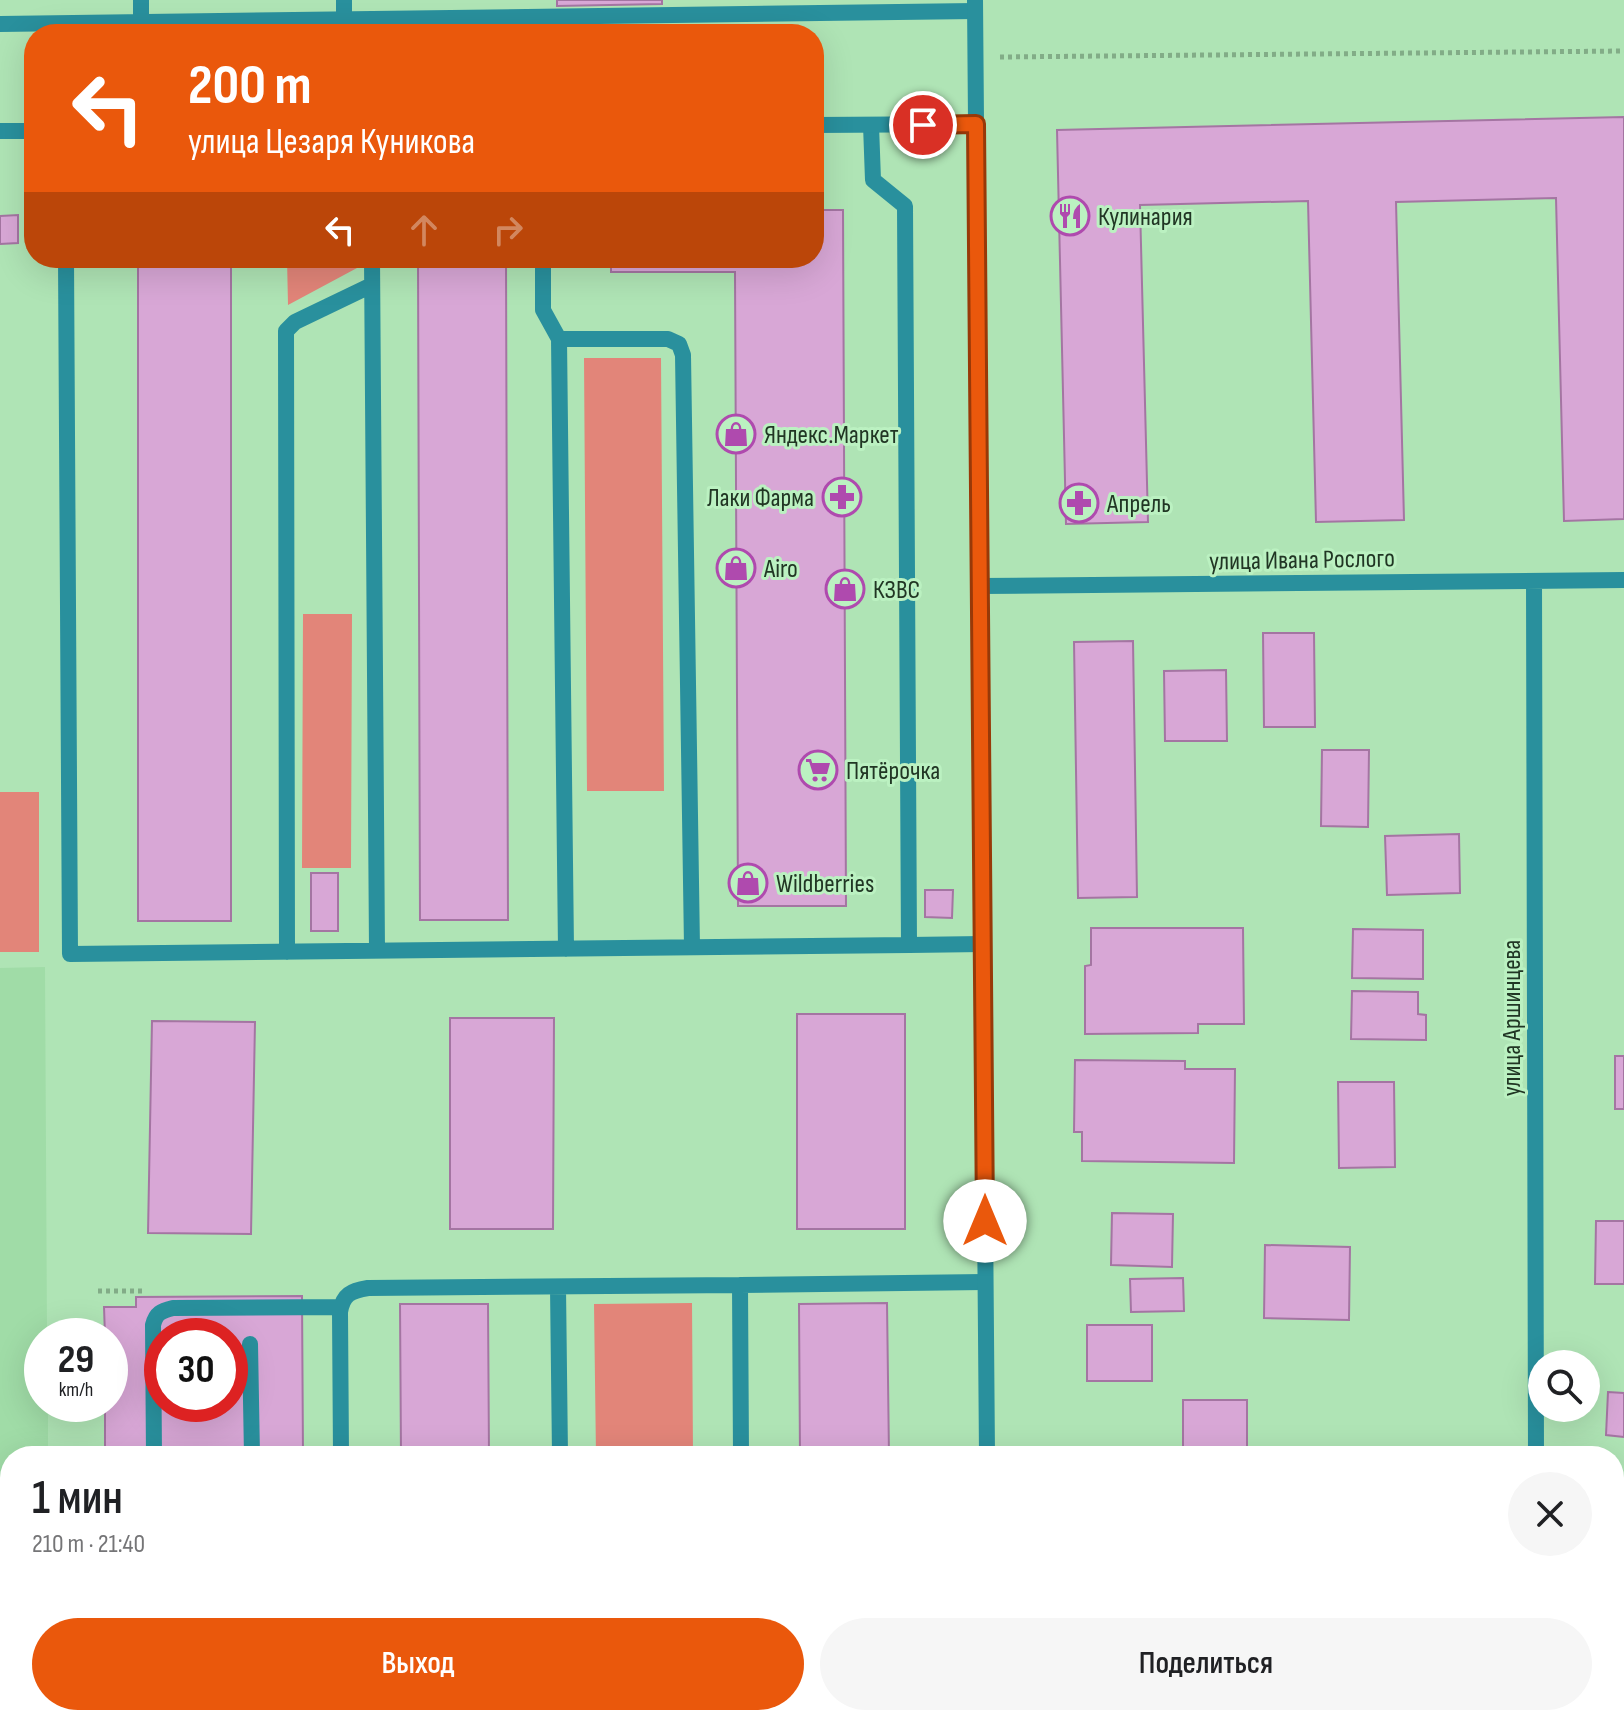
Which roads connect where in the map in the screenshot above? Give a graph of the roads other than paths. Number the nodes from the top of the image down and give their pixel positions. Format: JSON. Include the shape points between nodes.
{"nodes":[{"id":1,"x":141,"y":0,"type":"edge"},
{"id":2,"x":344,"y":0,"type":"edge"},
{"id":3,"x":898,"y":6,"type":"edge"},
{"id":4,"x":975,"y":6,"type":"edge"},
{"id":5,"x":545,"y":8,"type":"edge"},
{"id":6,"x":686,"y":8,"type":"edge"},
{"id":7,"x":344,"y":20,"type":"junction"},
{"id":8,"x":141,"y":22,"type":"junction"},
{"id":9,"x":0,"y":24,"type":"edge"},
{"id":10,"x":976,"y":124,"type":"junction"},
{"id":11,"x":824,"y":125,"type":"edge"},
{"id":12,"x":871,"y":125,"type":"junction"},
{"id":13,"x":0,"y":131,"type":"edge"},
{"id":14,"x":24,"y":131,"type":"edge"},
{"id":15,"x":66,"y":268,"type":"edge"},
{"id":16,"x":372,"y":268,"type":"edge"},
{"id":17,"x":543,"y":268,"type":"edge"},
{"id":18,"x":372,"y":285,"type":"junction"},
{"id":19,"x":559,"y":339,"type":"junction"},
{"id":20,"x":1624,"y":580,"type":"edge"},
{"id":21,"x":1534,"y":581,"type":"junction"},
{"id":22,"x":980,"y":586,"type":"junction"},
{"id":23,"x":983,"y":944,"type":"junction"},
{"id":24,"x":909,"y":945,"type":"junction"},
{"id":25,"x":692,"y":947,"type":"junction"},
{"id":26,"x":566,"y":949,"type":"junction"},
{"id":27,"x":377,"y":950,"type":"junction"},
{"id":28,"x":287,"y":952,"type":"junction"},
{"id":29,"x":985,"y":1282,"type":"junction"},
{"id":30,"x":740,"y":1285,"type":"junction"},
{"id":31,"x":558,"y":1287,"type":"junction"},
{"id":32,"x":341,"y":1307,"type":"junction"},
{"id":33,"x":250,"y":1344,"type":"dead end"},
{"id":34,"x":154,"y":1446,"type":"edge"},
{"id":35,"x":252,"y":1446,"type":"edge"},
{"id":36,"x":341,"y":1446,"type":"edge"},
{"id":37,"x":560,"y":1446,"type":"edge"},
{"id":38,"x":741,"y":1446,"type":"edge"},
{"id":39,"x":987,"y":1446,"type":"edge"},
{"id":40,"x":1536,"y":1446,"type":"edge"}],
"edges":[{"from":1,"to":8,"type":"street"},
{"from":2,"to":7,"type":"street"},
{"from":3,"to":4,"type":"street"},
{"from":3,"to":6,"type":"street"},
{"from":4,"to":10,"type":"street"},
{"from":5,"to":6,"type":"street"},
{"from":5,"to":7,"type":"street"},
{"from":7,"to":8,"type":"street"},
{"from":8,"to":9,"type":"street"},
{"from":10,"to":12,"type":"street"},
{"from":10,"to":22,"type":"street"},
{"from":11,"to":12,"type":"street"},
{"from":12,"to":24,"type":"street","via":[[873,180],[905,206]]},
{"from":13,"to":14,"type":"street"},
{"from":15,"to":28,"type":"street","via":[[70,954]]},
{"from":16,"to":18,"type":"street"},
{"from":17,"to":19,"type":"street","via":[[543,310]]},
{"from":18,"to":27,"type":"street"},
{"from":18,"to":28,"type":"street","via":[[295,322],[284,343]]},
{"from":19,"to":25,"type":"street","via":[[668,339],[679,344],[683,355]]},
{"from":19,"to":26,"type":"street"},
{"from":20,"to":21,"type":"street","name":"улица Ивана Рослого"},
{"from":21,"to":22,"type":"street","name":"улица Ивана Рослого"},
{"from":21,"to":40,"type":"street","name":"улица Аршинцева"},
{"from":22,"to":23,"type":"street"},
{"from":23,"to":24,"type":"street"},
{"from":23,"to":29,"type":"street"},
{"from":24,"to":25,"type":"street"},
{"from":25,"to":26,"type":"street"},
{"from":26,"to":27,"type":"street"},
{"from":27,"to":28,"type":"street"},
{"from":29,"to":30,"type":"street"},
{"from":29,"to":39,"type":"street"},
{"from":30,"to":31,"type":"street"},
{"from":30,"to":38,"type":"street"},
{"from":31,"to":32,"type":"street","via":[[368,1288],[351,1291]]},
{"from":31,"to":37,"type":"street"},
{"from":32,"to":34,"type":"street","via":[[161,1311],[153,1325]]},
{"from":32,"to":36,"type":"street"},
{"from":33,"to":35,"type":"street"}]}
